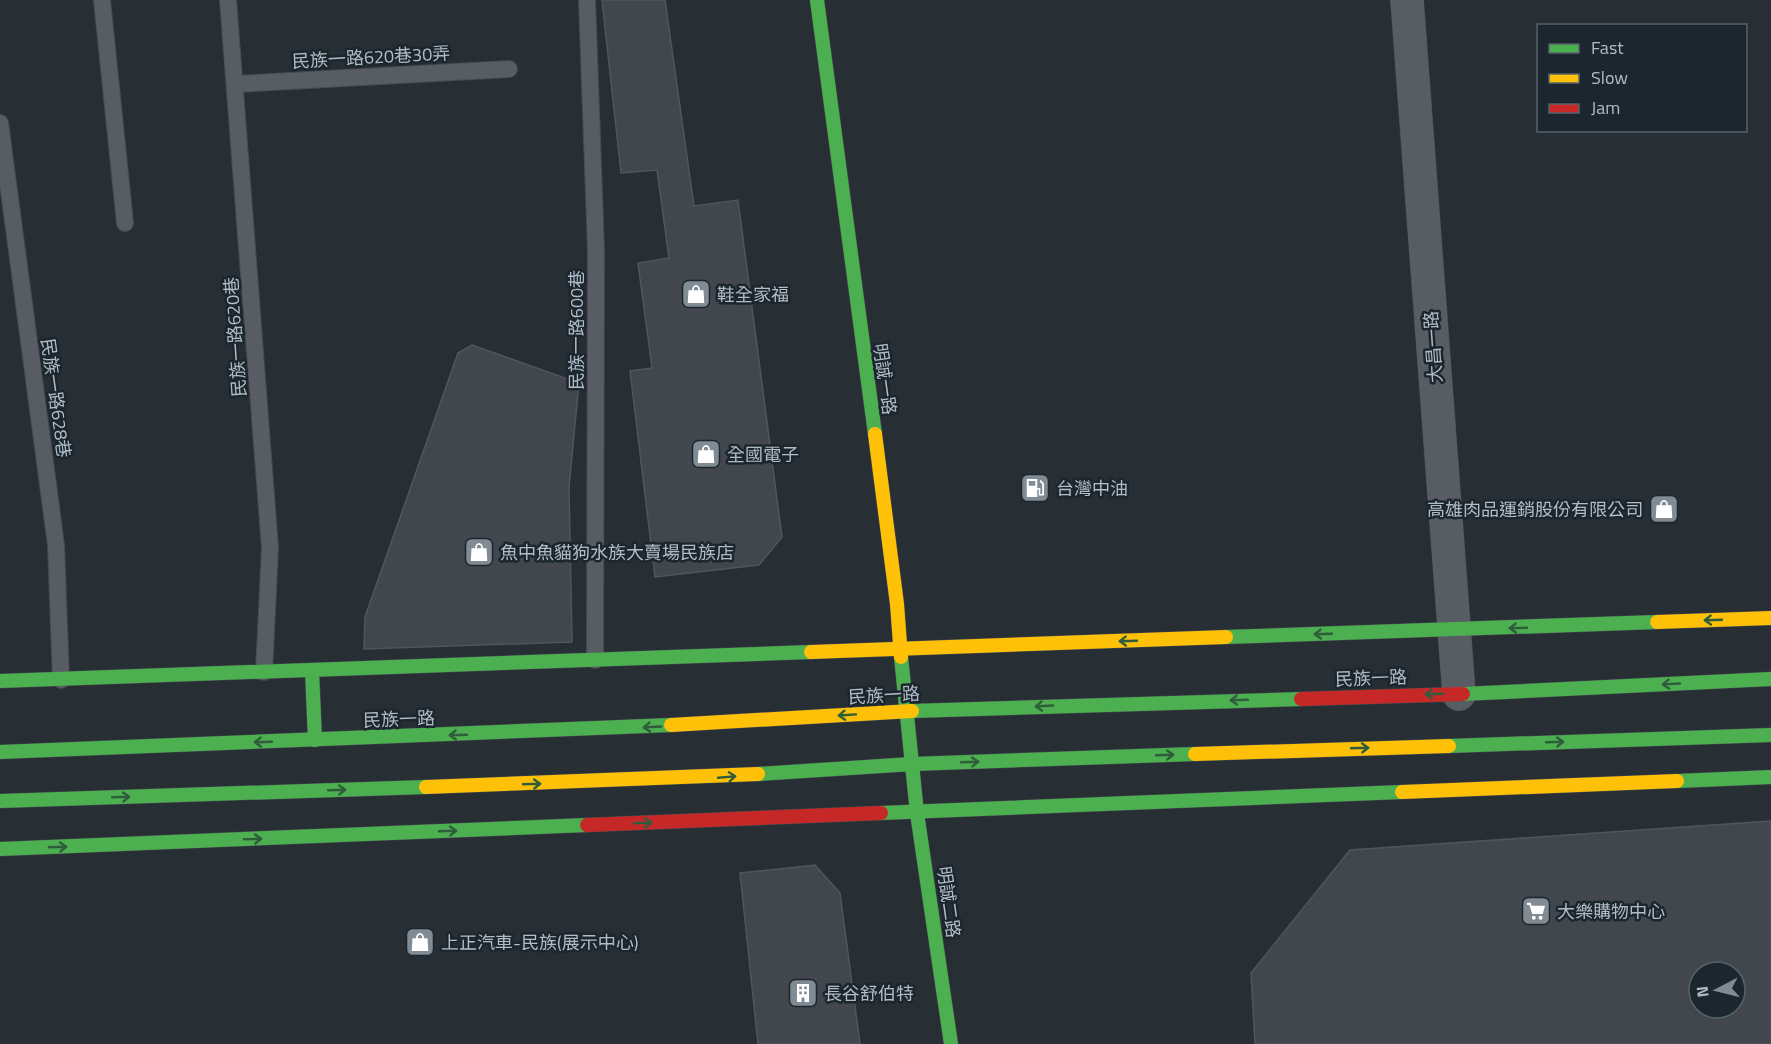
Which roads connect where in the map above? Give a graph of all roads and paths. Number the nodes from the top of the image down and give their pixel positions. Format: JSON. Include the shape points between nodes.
{"nodes":[{"id":1,"x":102,"y":0,"type":"edge"},
{"id":2,"x":228,"y":0,"type":"edge"},
{"id":3,"x":587,"y":0,"type":"edge"},
{"id":4,"x":817,"y":0,"type":"edge"},
{"id":5,"x":1407,"y":0,"type":"edge"},
{"id":6,"x":509,"y":69,"type":"dead end"},
{"id":7,"x":236,"y":84,"type":"junction"},
{"id":8,"x":0,"y":123,"type":"edge"},
{"id":9,"x":125,"y":223,"type":"dead end"},
{"id":10,"x":1771,"y":618,"type":"edge"},
{"id":11,"x":1454,"y":630,"type":"junction"},
{"id":12,"x":901,"y":648,"type":"junction"},
{"id":13,"x":595,"y":660,"type":"junction"},
{"id":14,"x":312,"y":671,"type":"junction"},
{"id":15,"x":264,"y":672,"type":"junction"},
{"id":16,"x":1771,"y":679,"type":"edge"},
{"id":17,"x":61,"y":680,"type":"junction"},
{"id":18,"x":0,"y":681,"type":"edge"},
{"id":19,"x":1459,"y":694,"type":"junction"},
{"id":20,"x":905,"y":711,"type":"junction"},
{"id":21,"x":1771,"y":735,"type":"edge"},
{"id":22,"x":315,"y":740,"type":"junction"},
{"id":23,"x":0,"y":752,"type":"edge"},
{"id":24,"x":912,"y":764,"type":"junction"},
{"id":25,"x":1771,"y":777,"type":"edge"},
{"id":26,"x":0,"y":801,"type":"edge"},
{"id":27,"x":917,"y":813,"type":"junction"},
{"id":28,"x":0,"y":849,"type":"edge"},
{"id":29,"x":951,"y":1044,"type":"edge"}],
"edges":[{"from":1,"to":9,"type":"lane"},
{"from":2,"to":7,"type":"lane","name":"民族一路620巷"},
{"from":3,"to":13,"type":"lane","name":"民族一路600巷","via":[[596,251]]},
{"from":4,"to":12,"type":"main road","name":"明誠一路"},
{"from":5,"to":11,"type":"street","name":"大昌一路"},
{"from":6,"to":7,"type":"lane","name":"民族一路620巷30弄"},
{"from":7,"to":15,"type":"lane","name":"民族一路620巷","via":[[270,548]]},
{"from":8,"to":17,"type":"lane","name":"民族一路628巷","via":[[56,545]]},
{"from":10,"to":11,"type":"main road","one_way":true},
{"from":11,"to":12,"type":"main road","one_way":true},
{"from":11,"to":19,"type":"street","name":"大昌一路"},
{"from":12,"to":13,"type":"main road"},
{"from":12,"to":20,"type":"main road","name":"明誠一路"},
{"from":13,"to":14,"type":"main road"},
{"from":14,"to":15,"type":"main road"},
{"from":14,"to":22,"type":"main road"},
{"from":15,"to":17,"type":"main road"},
{"from":16,"to":19,"type":"main road","name":"民族一路","one_way":true},
{"from":17,"to":18,"type":"main road"},
{"from":19,"to":20,"type":"main road","name":"民族一路","one_way":true},
{"from":20,"to":22,"type":"main road","name":"民族一路","one_way":true,"via":[[589,730]]},
{"from":20,"to":24,"type":"main road","name":"明誠一路"},
{"from":24,"to":21,"type":"main road","one_way":true},
{"from":22,"to":23,"type":"main road","name":"民族一路","one_way":true},
{"from":26,"to":24,"type":"main road","one_way":true,"via":[[305,797]]},
{"from":24,"to":27,"type":"main road","name":"明誠二路"},
{"from":25,"to":27,"type":"main road"},
{"from":28,"to":27,"type":"main road","one_way":true,"via":[[306,831]]},
{"from":27,"to":29,"type":"main road","name":"明誠二路"}]}
